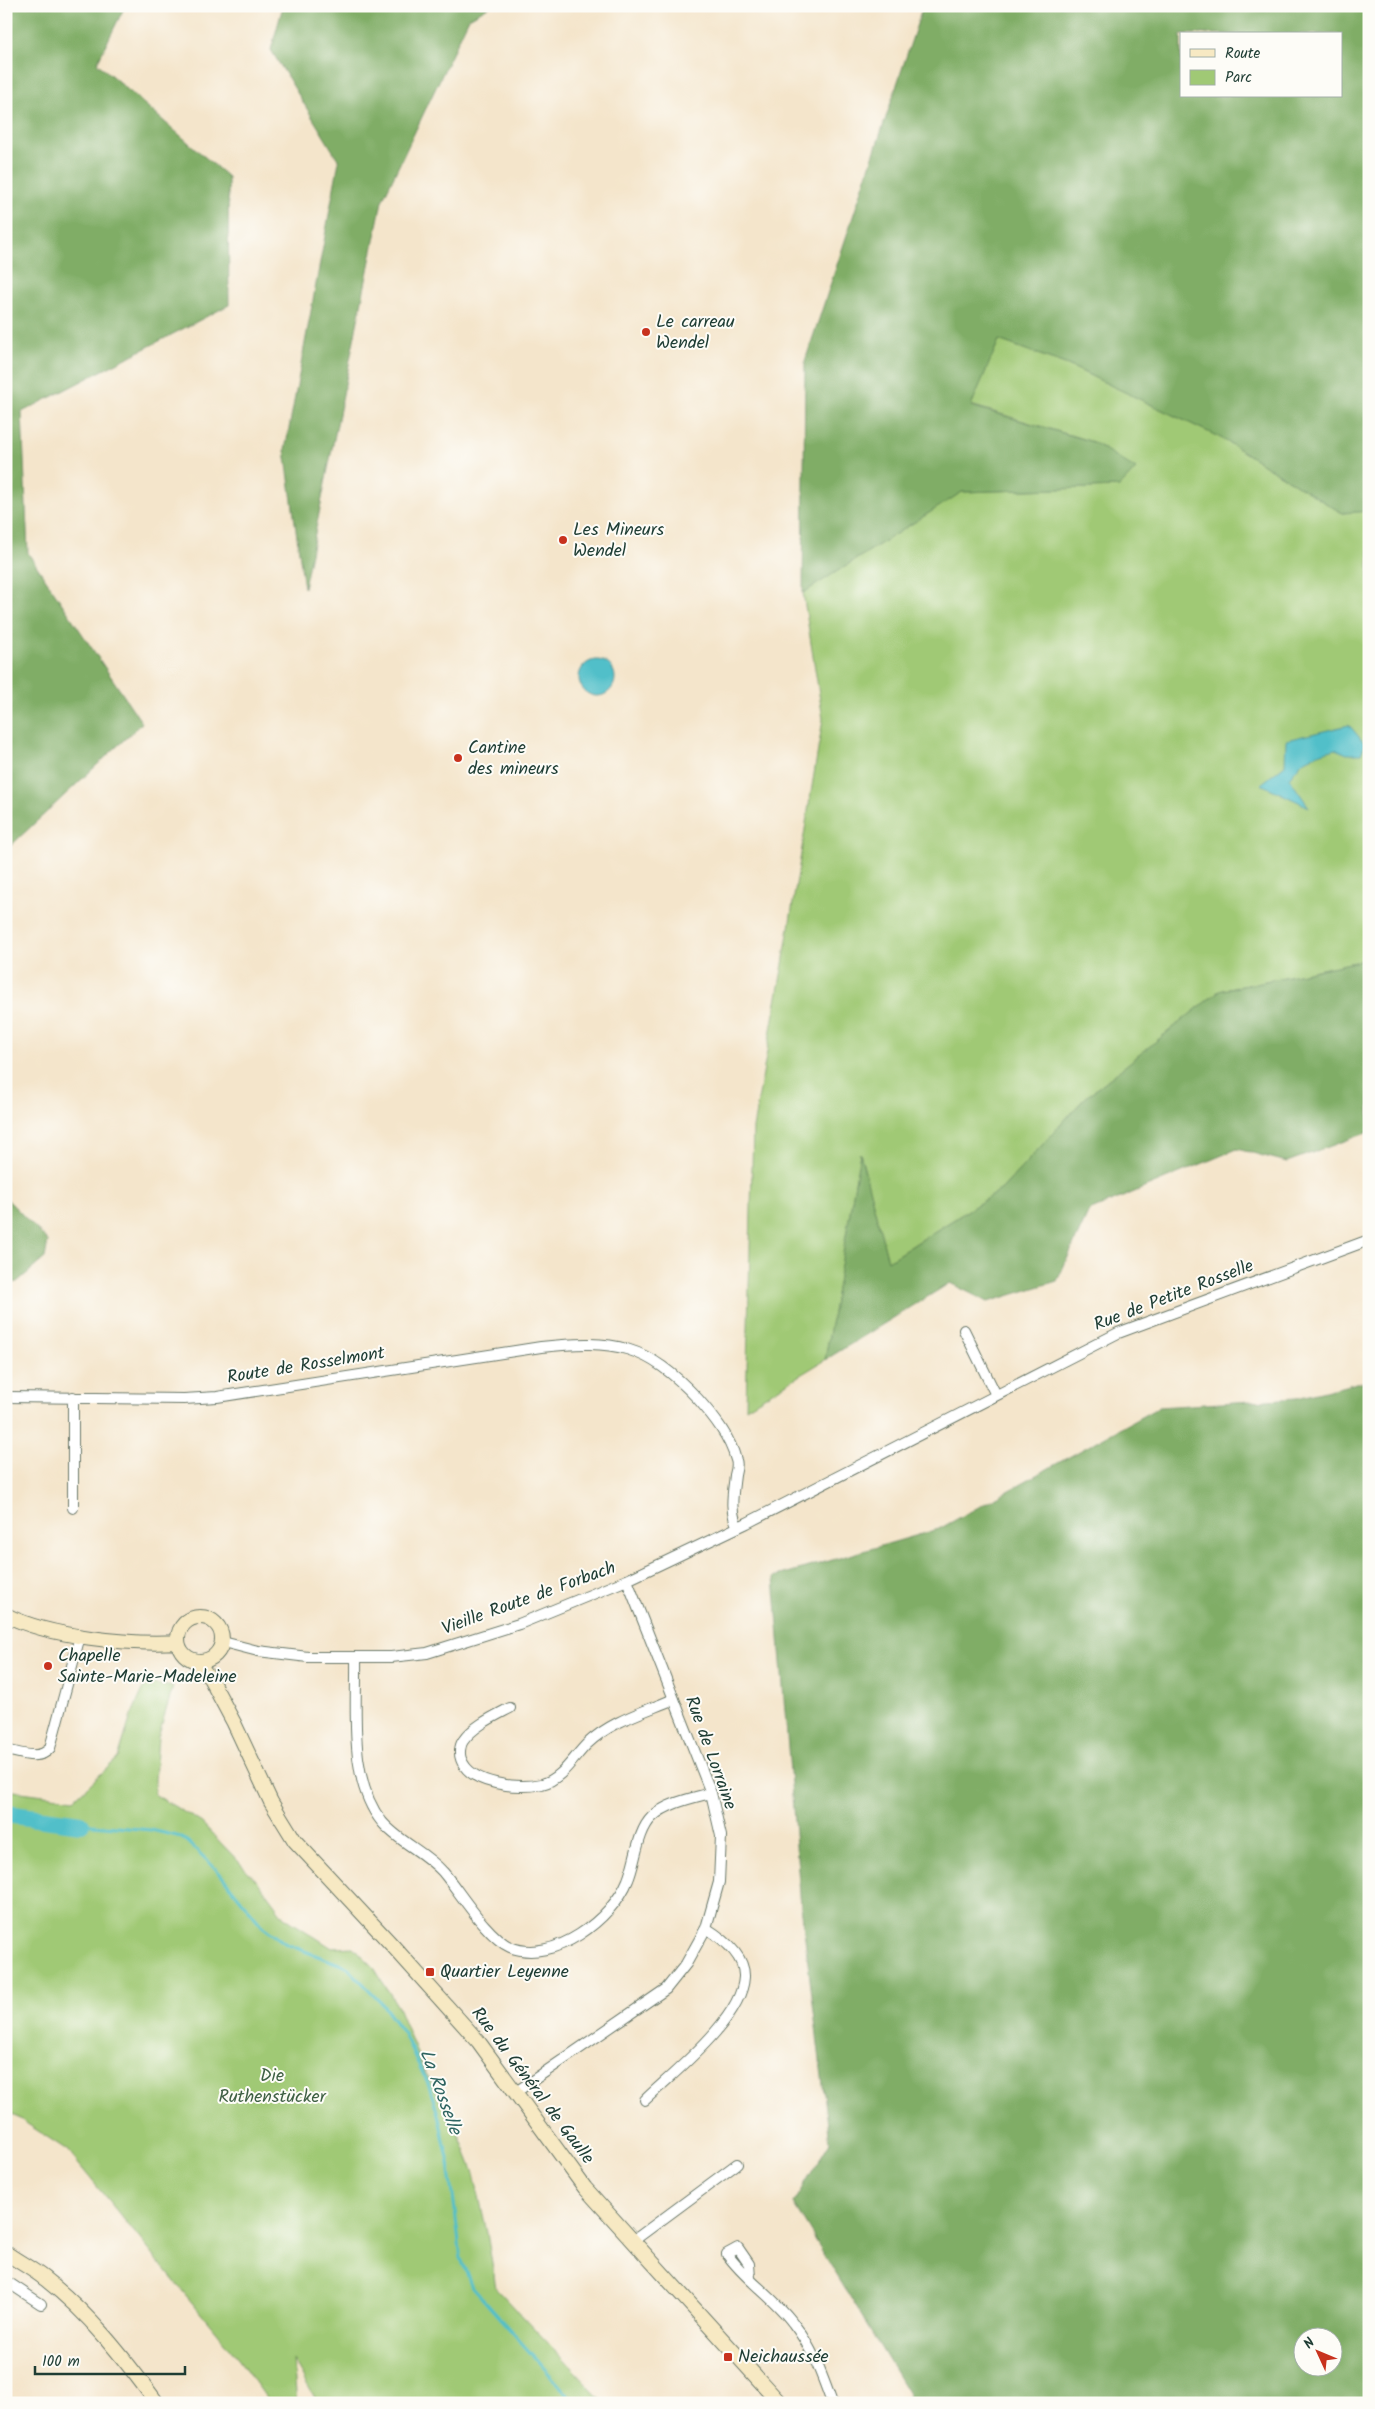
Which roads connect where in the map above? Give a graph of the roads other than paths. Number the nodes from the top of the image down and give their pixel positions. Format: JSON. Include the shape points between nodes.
{"nodes":[{"id":1,"x":1369,"y":1240,"type":"edge"},
{"id":2,"x":964,"y":1330,"type":"dead end"},
{"id":3,"x":996,"y":1395,"type":"junction"},
{"id":4,"x":6,"y":1397,"type":"edge"},
{"id":5,"x":73,"y":1398,"type":"junction"},
{"id":6,"x":800,"y":1497,"type":"joint"},
{"id":7,"x":73,"y":1508,"type":"dead end"},
{"id":8,"x":738,"y":1527,"type":"junction"},
{"id":9,"x":627,"y":1580,"type":"junction"},
{"id":10,"x":6,"y":1615,"type":"edge"},
{"id":11,"x":80,"y":1636,"type":"junction"},
{"id":12,"x":178,"y":1642,"type":"junction"},
{"id":13,"x":223,"y":1642,"type":"junction"},
{"id":14,"x":213,"y":1658,"type":"junction"},
{"id":15,"x":356,"y":1658,"type":"junction"},
{"id":16,"x":194,"y":1660,"type":"junction"},
{"id":17,"x":210,"y":1678,"type":"junction"},
{"id":18,"x":674,"y":1698,"type":"junction"},
{"id":19,"x":510,"y":1708,"type":"dead end"},
{"id":20,"x":6,"y":1750,"type":"edge"},
{"id":21,"x":711,"y":1793,"type":"junction"},
{"id":22,"x":706,"y":1928,"type":"junction"},
{"id":23,"x":516,"y":2092,"type":"junction"},
{"id":24,"x":645,"y":2100,"type":"dead end"},
{"id":25,"x":737,"y":2164,"type":"dead end"},
{"id":26,"x":633,"y":2242,"type":"junction"},
{"id":27,"x":6,"y":2253,"type":"edge"},
{"id":28,"x":750,"y":2278,"type":"dead end"},
{"id":29,"x":6,"y":2281,"type":"edge"},
{"id":30,"x":41,"y":2304,"type":"dead end"},
{"id":31,"x":157,"y":2403,"type":"edge"},
{"id":32,"x":780,"y":2403,"type":"edge"},
{"id":33,"x":832,"y":2403,"type":"edge"}],
"edges":[{"from":1,"to":3,"type":"street","name":"Rue de Petite Rosselle","via":[[1118,1334]]},
{"from":2,"to":3,"type":"street"},
{"from":3,"to":6,"type":"street","name":"Rue de Petite Rosselle"},
{"from":4,"to":5,"type":"street","name":"Route de Rosselmont"},
{"from":5,"to":7,"type":"street"},
{"from":5,"to":8,"type":"street","name":"Route de Rosselmont","via":[[217,1397],[541,1347],[583,1342],[609,1345],[639,1353],[663,1365],[717,1420],[737,1462],[731,1505]]},
{"from":6,"to":8,"type":"street","name":"Vieille Route de Forbach"},
{"from":8,"to":9,"type":"street","name":"Vieille Route de Forbach"},
{"from":9,"to":15,"type":"street","name":"Vieille Route de Forbach","via":[[519,1624],[427,1653]]},
{"from":9,"to":18,"type":"street","name":"Rue de Lorraine"},
{"from":10,"to":11,"type":"main road","via":[[43,1629]]},
{"from":11,"to":12,"type":"main road","via":[[149,1644]]},
{"from":11,"to":20,"type":"street","via":[[52,1743],[46,1753],[32,1755]]},
{"from":12,"to":13,"type":"main road","via":[[182,1626],[196,1616],[213,1620],[219,1626]]},
{"from":12,"to":16,"type":"main road","via":[[181,1650]]},
{"from":13,"to":14,"type":"main road"},
{"from":13,"to":15,"type":"street","name":"Vieille Route de Forbach","via":[[258,1651]]},
{"from":14,"to":16,"type":"main road"},
{"from":14,"to":17,"type":"main road"},
{"from":15,"to":21,"type":"street","via":[[357,1736],[363,1788],[372,1808],[398,1837],[432,1861],[495,1937],[510,1947],[537,1951],[569,1940],[590,1928],[619,1898],[650,1819],[662,1809]]},
{"from":16,"to":17,"type":"main road","name":"Rue du Général de Gaulle"},
{"from":17,"to":23,"type":"main road","name":"Rue du Général de Gaulle","via":[[271,1802],[295,1841],[464,2026]]},
{"from":18,"to":19,"type":"street","via":[[617,1723],[586,1745],[555,1778],[544,1784],[527,1786],[479,1778],[464,1767],[460,1755],[462,1742],[471,1733]]},
{"from":18,"to":21,"type":"street","name":"Rue de Lorraine"},
{"from":21,"to":22,"type":"street","name":"Rue de Lorraine","via":[[721,1836],[719,1882]]},
{"from":22,"to":23,"type":"street","name":"Rue de Lorraine","via":[[686,1964],[666,1988]]},
{"from":22,"to":24,"type":"street","via":[[720,1936],[737,1955],[744,1976],[738,2001],[720,2028]]},
{"from":23,"to":26,"type":"main road","name":"Rue du Général de Gaulle","via":[[585,2188]]},
{"from":25,"to":26,"type":"street"},
{"from":26,"to":32,"type":"main road","name":"Rue du Général de Gaulle"},
{"from":27,"to":31,"type":"main road","via":[[45,2279],[88,2318],[117,2349]]},
{"from":28,"to":33,"type":"street","via":[[793,2322],[816,2362]]},
{"from":29,"to":30,"type":"street"}]}
